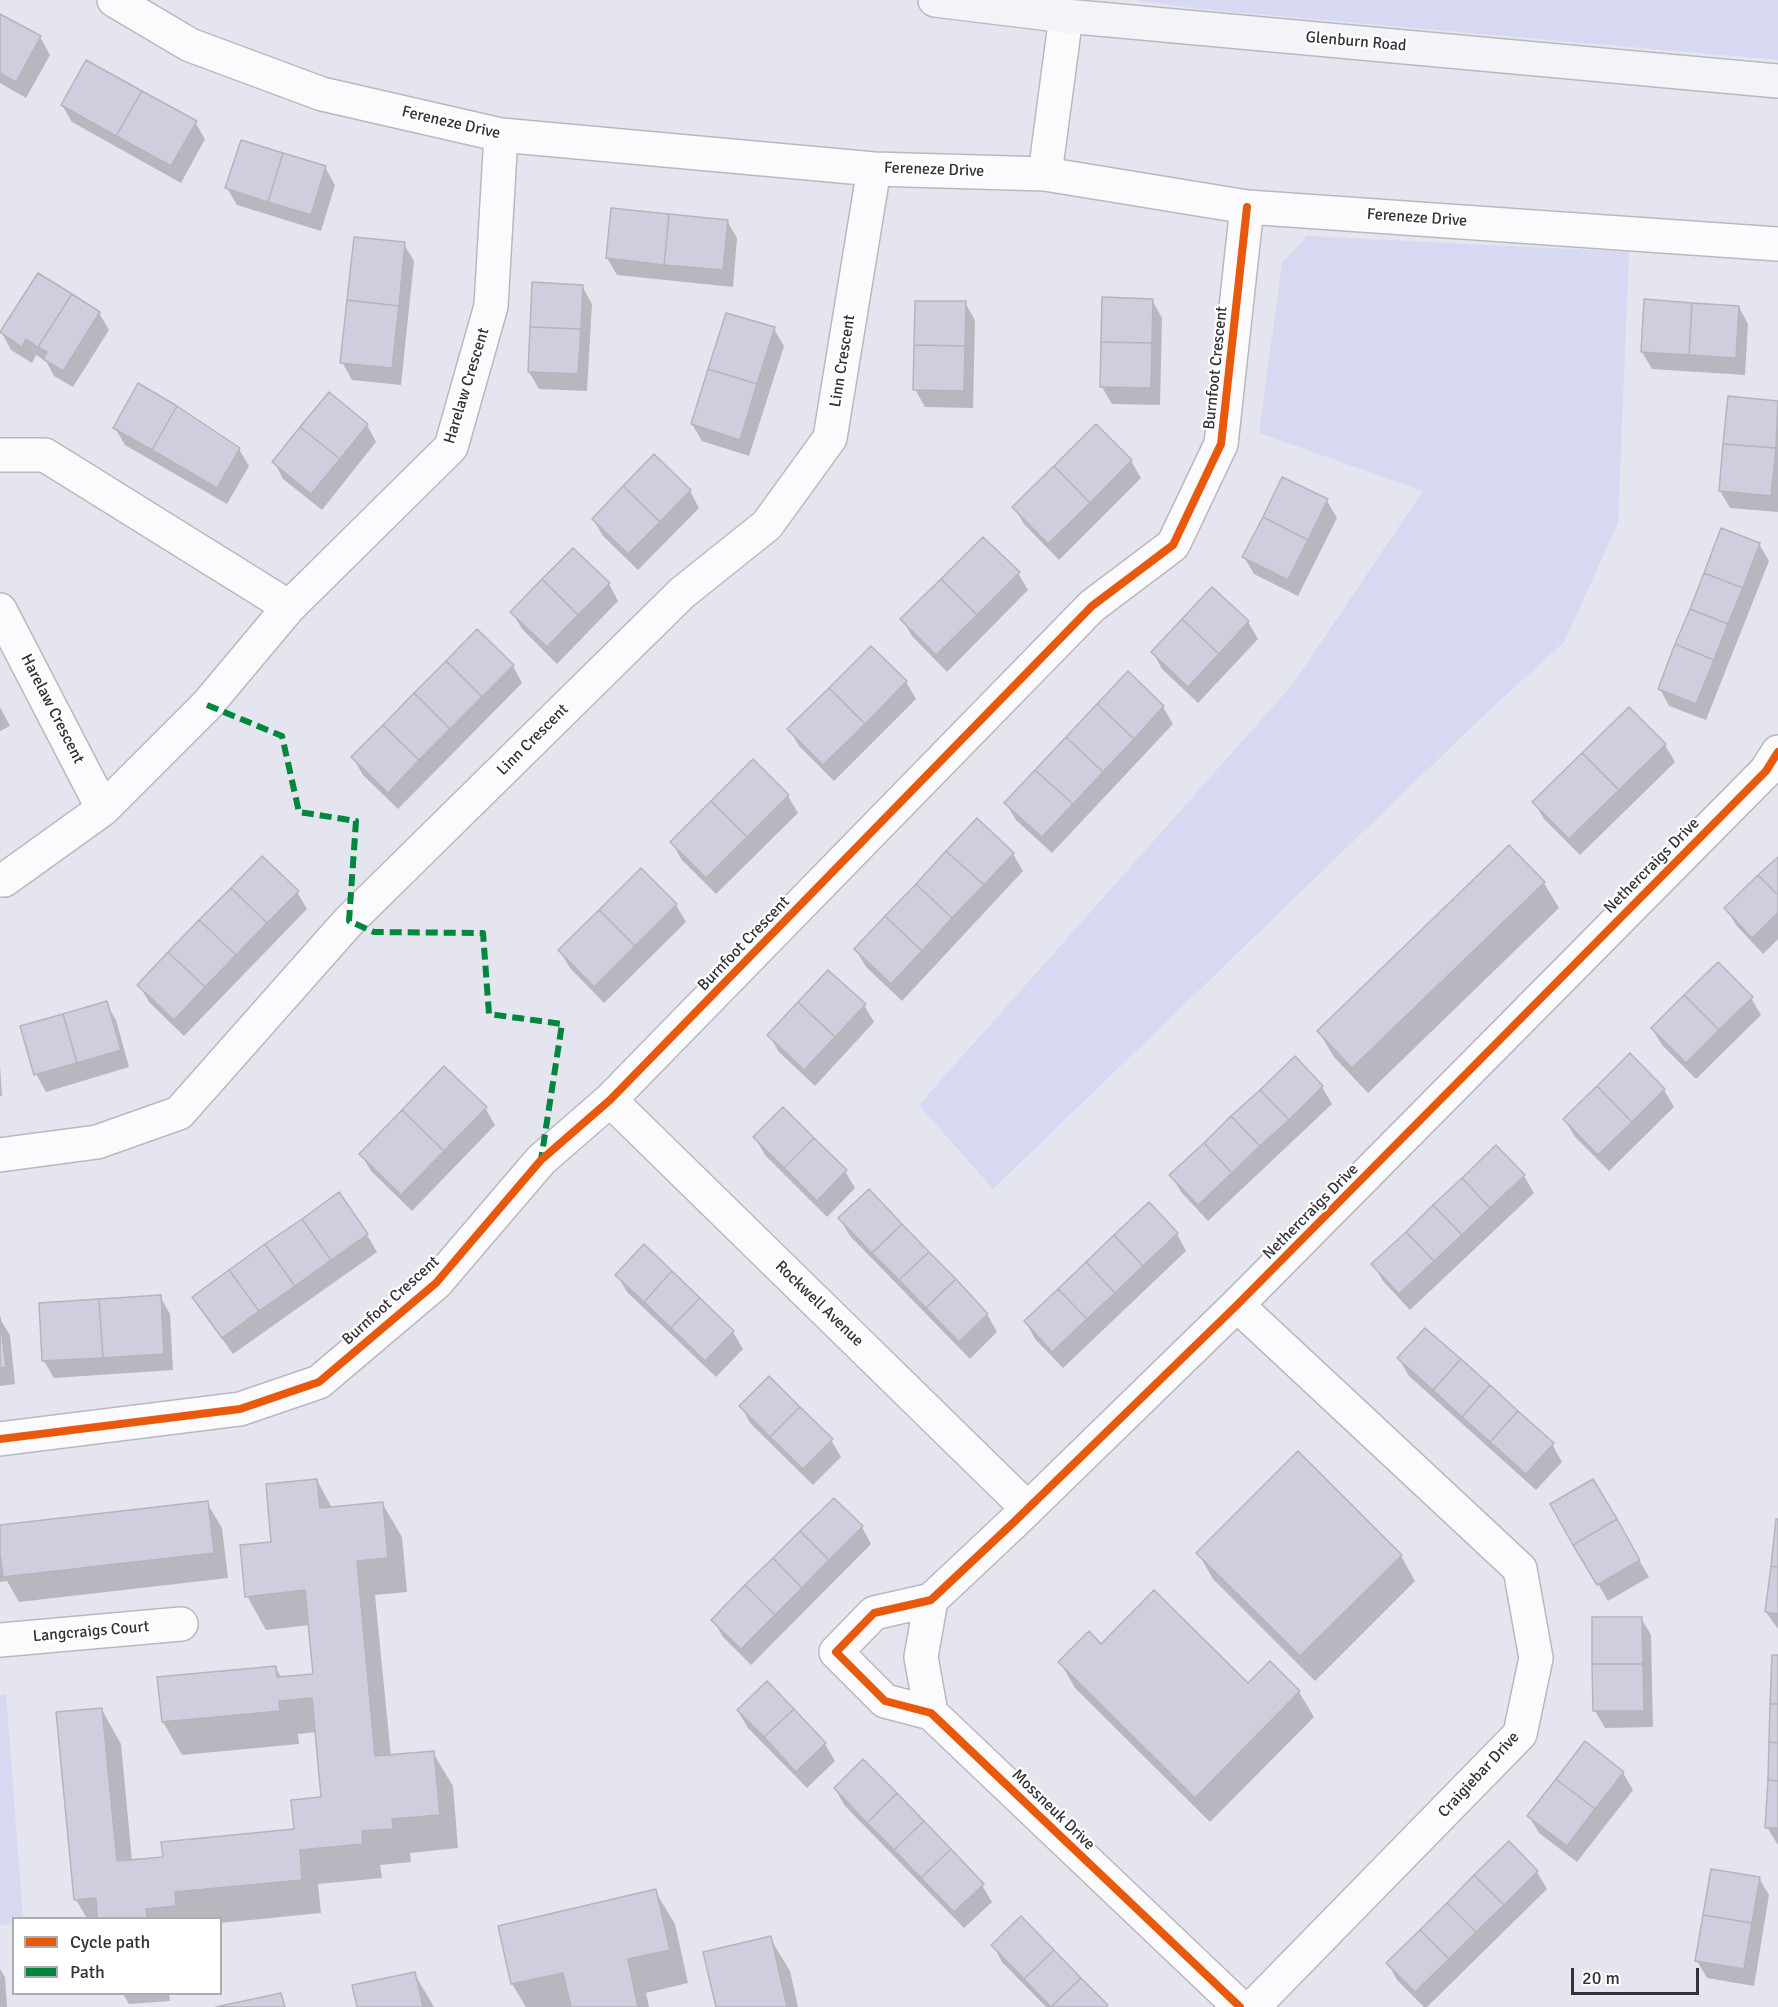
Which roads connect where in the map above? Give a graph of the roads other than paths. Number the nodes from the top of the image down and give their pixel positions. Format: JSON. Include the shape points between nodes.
{"nodes":[{"id":1,"x":114,"y":0,"type":"edge"},
{"id":2,"x":934,"y":0,"type":"edge"},
{"id":3,"x":1066,"y":16,"type":"junction"},
{"id":4,"x":1778,"y":81,"type":"edge"},
{"id":5,"x":501,"y":135,"type":"junction"},
{"id":6,"x":874,"y":169,"type":"junction"},
{"id":7,"x":1045,"y":174,"type":"junction"},
{"id":8,"x":1247,"y":207,"type":"junction"},
{"id":9,"x":1778,"y":243,"type":"edge"},
{"id":10,"x":0,"y":455,"type":"edge"},
{"id":11,"x":289,"y":607,"type":"junction"},
{"id":12,"x":0,"y":610,"type":"edge"},
{"id":13,"x":1778,"y":752,"type":"edge"},
{"id":14,"x":104,"y":809,"type":"junction"},
{"id":15,"x":0,"y":880,"type":"edge"},
{"id":16,"x":610,"y":1100,"type":"junction"},
{"id":17,"x":0,"y":1155,"type":"edge"},
{"id":18,"x":1238,"y":1305,"type":"junction"},
{"id":19,"x":0,"y":1439,"type":"edge"},
{"id":20,"x":1027,"y":1508,"type":"junction"},
{"id":21,"x":931,"y":1600,"type":"junction"},
{"id":22,"x":181,"y":1624,"type":"dead end"},
{"id":23,"x":0,"y":1640,"type":"edge"},
{"id":24,"x":931,"y":1713,"type":"junction"},
{"id":25,"x":1240,"y":2007,"type":"edge"},
{"id":26,"x":1253,"y":2007,"type":"edge"}],
"edges":[{"from":1,"to":5,"type":"street","name":"Fereneze Drive","via":[[190,45],[322,94]]},
{"from":2,"to":3,"type":"street","name":"Glenburn Road"},
{"from":3,"to":4,"type":"street","name":"Glenburn Road"},
{"from":3,"to":7,"type":"street"},
{"from":5,"to":6,"type":"street","name":"Fereneze Drive"},
{"from":5,"to":11,"type":"street","name":"Harelaw Crescent","via":[[491,306],[451,447]]},
{"from":6,"to":7,"type":"street","name":"Fereneze Drive"},
{"from":6,"to":17,"type":"street","name":"Linn Crescent","via":[[830,438],[767,525],[682,593],[349,921],[179,1113],[97,1142]]},
{"from":7,"to":8,"type":"street","name":"Fereneze Drive"},
{"from":8,"to":9,"type":"street","name":"Fereneze Drive"},
{"from":8,"to":16,"type":"street","name":"Burnfoot Crescent","via":[[1221,444],[1173,545],[1092,606]]},
{"from":10,"to":11,"type":"street","via":[[45,455]]},
{"from":11,"to":14,"type":"street","name":"Harelaw Crescent","via":[[207,705]]},
{"from":12,"to":14,"type":"street","name":"Harelaw Crescent"},
{"from":13,"to":18,"type":"street","name":"Nethercraigs Drive","via":[[1766,771]]},
{"from":14,"to":15,"type":"street","name":"Harelaw Crescent"},
{"from":16,"to":19,"type":"street","name":"Burnfoot Crescent","via":[[541,1160],[435,1283],[319,1382],[240,1409]]},
{"from":16,"to":20,"type":"street","name":"Rockwell Avenue"},
{"from":18,"to":20,"type":"street","name":"Nethercraigs Drive"},
{"from":18,"to":26,"type":"street","name":"Craigiebar Drive","via":[[1520,1569],[1536,1658],[1520,1734]]},
{"from":20,"to":21,"type":"street","name":"Nethercraigs Drive"},
{"from":21,"to":24,"type":"street","via":[[921,1657]]},
{"from":21,"to":24,"type":"street","name":"Mossneuk Drive","via":[[874,1613],[836,1652],[885,1701]]},
{"from":22,"to":23,"type":"street","name":"Langcraigs Court"},
{"from":24,"to":25,"type":"street","name":"Mossneuk Drive"}]}
